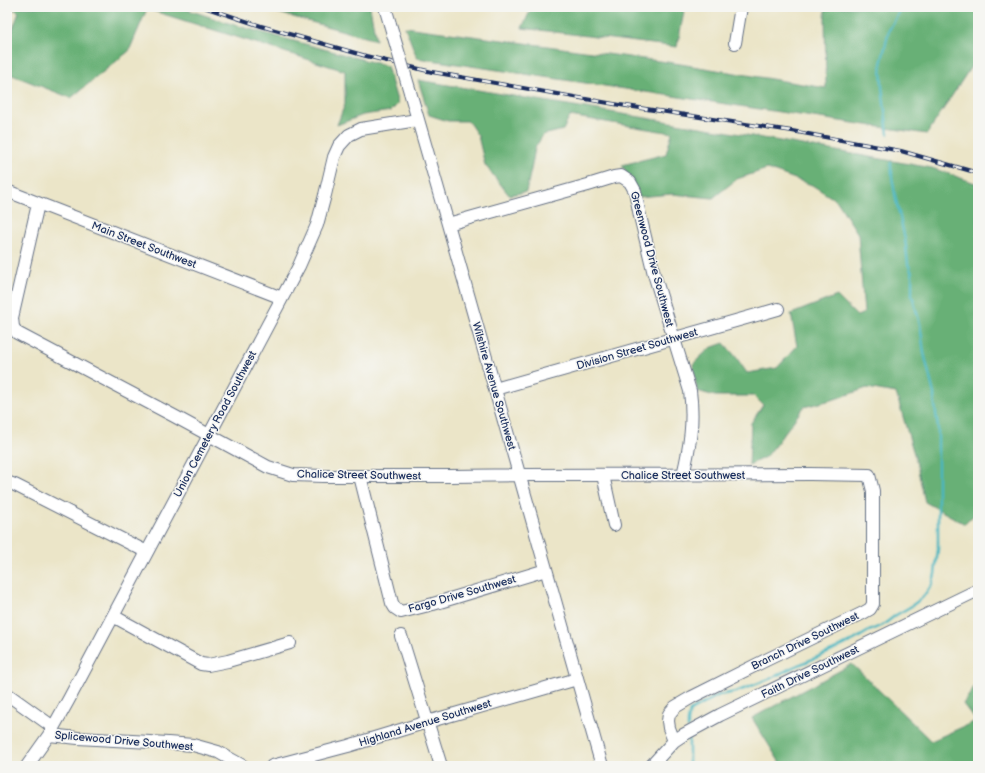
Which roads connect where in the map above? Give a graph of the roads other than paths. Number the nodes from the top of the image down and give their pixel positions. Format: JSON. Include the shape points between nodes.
{"nodes":[{"id":1,"x":385,"y":7,"type":"edge"},
{"id":2,"x":741,"y":7,"type":"edge"},
{"id":3,"x":734,"y":43,"type":"dead end"},
{"id":4,"x":418,"y":120,"type":"junction"},
{"id":5,"x":7,"y":191,"type":"edge"},
{"id":6,"x":38,"y":204,"type":"junction"},
{"id":7,"x":448,"y":224,"type":"junction"},
{"id":8,"x":282,"y":298,"type":"junction"},
{"id":9,"x":778,"y":309,"type":"dead end"},
{"id":10,"x":673,"y":338,"type":"junction"},
{"id":11,"x":495,"y":389,"type":"junction"},
{"id":12,"x":209,"y":435,"type":"junction"},
{"id":13,"x":520,"y":475,"type":"junction"},
{"id":14,"x":603,"y":475,"type":"junction"},
{"id":15,"x":683,"y":475,"type":"junction"},
{"id":16,"x":869,"y":475,"type":"joint"},
{"id":17,"x":360,"y":476,"type":"junction"},
{"id":18,"x":7,"y":482,"type":"edge"},
{"id":19,"x":614,"y":525,"type":"dead end"},
{"id":20,"x":147,"y":552,"type":"junction"},
{"id":21,"x":546,"y":570,"type":"junction"},
{"id":22,"x":978,"y":590,"type":"edge"},
{"id":23,"x":113,"y":616,"type":"junction"},
{"id":24,"x":401,"y":636,"type":"dead end"},
{"id":25,"x":290,"y":643,"type":"dead end"},
{"id":26,"x":577,"y":679,"type":"junction"},
{"id":27,"x":7,"y":694,"type":"edge"},
{"id":28,"x":427,"y":722,"type":"junction"},
{"id":29,"x":51,"y":731,"type":"junction"},
{"id":30,"x":684,"y":735,"type":"junction"},
{"id":31,"x":26,"y":766,"type":"edge"},
{"id":32,"x":241,"y":766,"type":"edge"},
{"id":33,"x":272,"y":766,"type":"edge"},
{"id":34,"x":441,"y":766,"type":"edge"},
{"id":35,"x":602,"y":766,"type":"edge"},
{"id":36,"x":651,"y":766,"type":"edge"}],
"edges":[{"from":1,"to":4,"type":"street","name":"Wilshire Avenue Southwest","bridge":true},
{"from":2,"to":3,"type":"street"},
{"from":4,"to":7,"type":"street","name":"Wilshire Avenue Southwest"},
{"from":4,"to":8,"type":"street","name":"Union Cemetery Road Southwest","via":[[361,129],[349,135],[339,146],[317,224]]},
{"from":5,"to":6,"type":"street","name":"Main Street Southwest"},
{"from":6,"to":8,"type":"street","name":"Main Street Southwest"},
{"from":6,"to":12,"type":"street","name":"Chalice Street Southwest","via":[[12,318],[13,328],[17,333]]},
{"from":7,"to":10,"type":"street","name":"Greenwood Drive Southwest","via":[[620,176],[630,182],[635,191],[654,274]]},
{"from":7,"to":11,"type":"street","name":"Wilshire Avenue Southwest"},
{"from":8,"to":12,"type":"street","name":"Union Cemetery Road Southwest"},
{"from":9,"to":10,"type":"street","name":"Division Street Southwest"},
{"from":10,"to":11,"type":"street","name":"Division Street Southwest"},
{"from":10,"to":15,"type":"street","name":"Greenwood Drive Southwest","via":[[690,391],[692,406],[692,428]]},
{"from":11,"to":13,"type":"street","name":"Wilshire Avenue Southwest"},
{"from":12,"to":17,"type":"street","name":"Chalice Street Southwest","via":[[279,471],[323,476]]},
{"from":12,"to":20,"type":"street","name":"Union Cemetery Road Southwest"},
{"from":13,"to":14,"type":"street","name":"Chalice Street Southwest"},
{"from":13,"to":17,"type":"street","name":"Chalice Street Southwest"},
{"from":13,"to":21,"type":"street","name":"Wilshire Avenue Southwest"},
{"from":14,"to":15,"type":"street","name":"Chalice Street Southwest"},
{"from":14,"to":19,"type":"street"},
{"from":15,"to":16,"type":"street","name":"Chalice Street Southwest"},
{"from":16,"to":30,"type":"street","name":"Branch Drive Southwest","via":[[873,491],[873,604],[870,609],[675,707],[669,714],[669,728]]},
{"from":17,"to":21,"type":"street","name":"Fargo Drive Southwest","via":[[392,603],[401,612]]},
{"from":18,"to":20,"type":"street"},
{"from":20,"to":23,"type":"street","name":"Union Cemetery Road Southwest"},
{"from":21,"to":26,"type":"street","name":"Wilshire Avenue Southwest"},
{"from":22,"to":30,"type":"street","name":"Faith Drive Southwest","via":[[720,715]]},
{"from":23,"to":25,"type":"street","via":[[201,664],[228,661]]},
{"from":23,"to":29,"type":"street","name":"Union Cemetery Road Southwest"},
{"from":24,"to":28,"type":"street"},
{"from":26,"to":28,"type":"street","name":"Highland Avenue Southwest"},
{"from":26,"to":35,"type":"street","name":"Wilshire Avenue Southwest"},
{"from":27,"to":29,"type":"street","name":"Splicewood Drive Southwest"},
{"from":28,"to":33,"type":"street","name":"Highland Avenue Southwest"},
{"from":28,"to":34,"type":"street"},
{"from":29,"to":31,"type":"street","name":"Union Cemetery Road Southwest"},
{"from":29,"to":32,"type":"street","name":"Splicewood Drive Southwest","via":[[78,738],[192,745],[218,752]]},
{"from":30,"to":36,"type":"street","name":"Faith Drive Southwest"}]}
